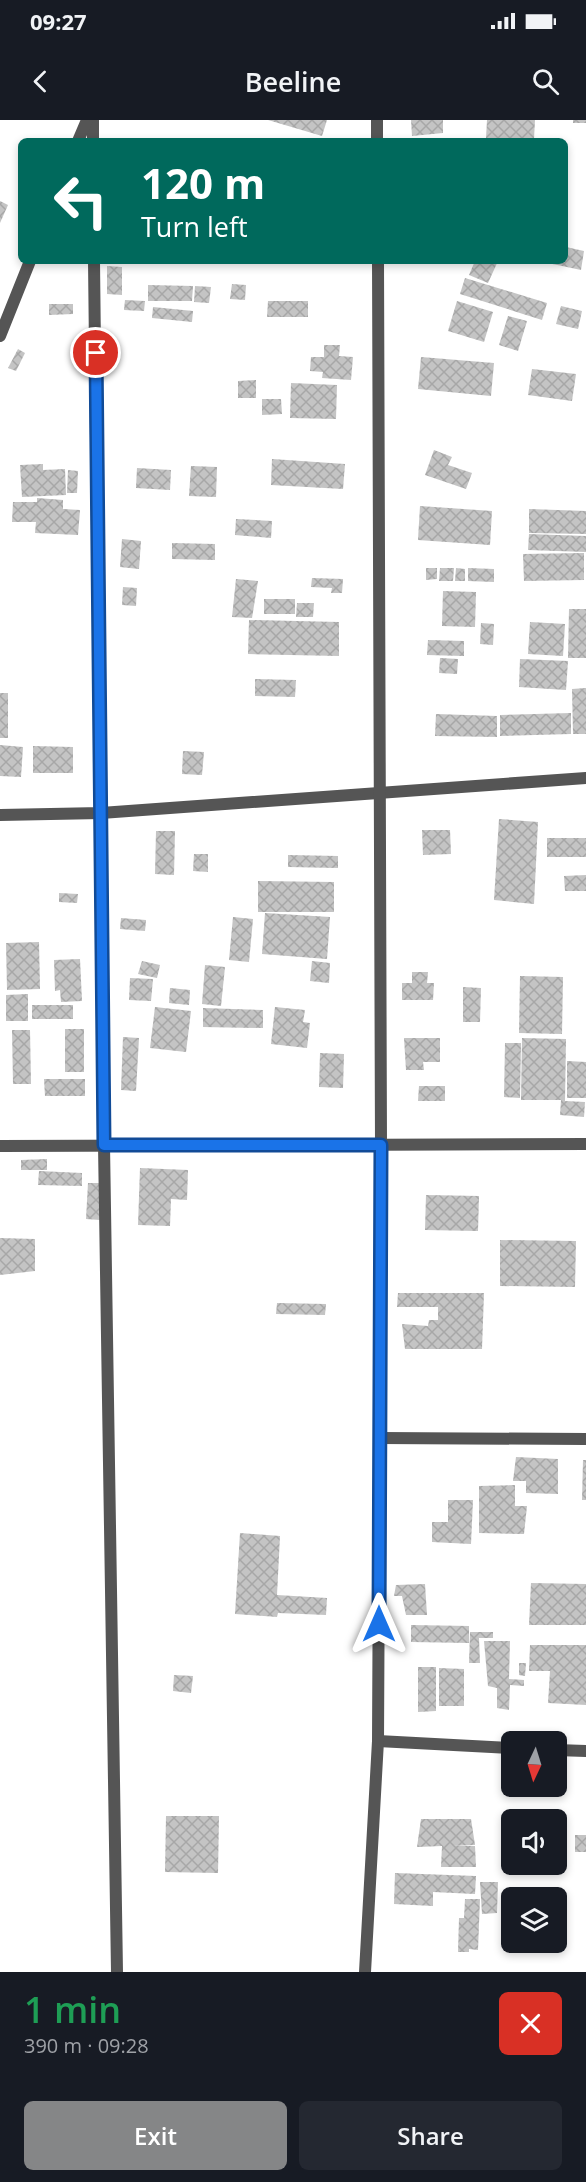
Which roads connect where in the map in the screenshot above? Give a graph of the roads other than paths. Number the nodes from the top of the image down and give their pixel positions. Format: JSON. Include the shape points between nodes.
{"nodes":[{"id":1,"x":87,"y":120,"type":"edge"},
{"id":2,"x":93,"y":120,"type":"edge"},
{"id":3,"x":377,"y":120,"type":"edge"},
{"id":4,"x":79,"y":138,"type":"edge"},
{"id":5,"x":93,"y":138,"type":"edge"},
{"id":6,"x":377,"y":138,"type":"edge"},
{"id":7,"x":29,"y":264,"type":"edge"},
{"id":8,"x":94,"y":264,"type":"edge"},
{"id":9,"x":378,"y":264,"type":"edge"},
{"id":10,"x":0,"y":336,"type":"edge"},
{"id":11,"x":586,"y":778,"type":"edge"},
{"id":12,"x":380,"y":792,"type":"junction"},
{"id":13,"x":101,"y":813,"type":"junction"},
{"id":14,"x":0,"y":815,"type":"edge"},
{"id":15,"x":586,"y":1144,"type":"edge"},
{"id":16,"x":104,"y":1145,"type":"junction"},
{"id":17,"x":381,"y":1145,"type":"junction"},
{"id":18,"x":0,"y":1146,"type":"edge"},
{"id":19,"x":380,"y":1438,"type":"junction"},
{"id":20,"x":586,"y":1439,"type":"edge"},
{"id":21,"x":378,"y":1741,"type":"junction"},
{"id":22,"x":501,"y":1747,"type":"edge"},
{"id":23,"x":567,"y":1750,"type":"edge"},
{"id":24,"x":586,"y":1751,"type":"edge"},
{"id":25,"x":117,"y":1972,"type":"edge"},
{"id":26,"x":365,"y":1972,"type":"edge"}],
"edges":[{"from":1,"to":4,"type":"street"},
{"from":2,"to":5,"type":"street"},
{"from":3,"to":6,"type":"street"},
{"from":7,"to":10,"type":"street"},
{"from":8,"to":13,"type":"street"},
{"from":9,"to":12,"type":"street"},
{"from":11,"to":12,"type":"street"},
{"from":12,"to":13,"type":"street"},
{"from":12,"to":17,"type":"street"},
{"from":13,"to":14,"type":"street"},
{"from":13,"to":16,"type":"street"},
{"from":15,"to":17,"type":"street"},
{"from":16,"to":17,"type":"street"},
{"from":16,"to":18,"type":"street"},
{"from":16,"to":25,"type":"street"},
{"from":17,"to":19,"type":"street"},
{"from":19,"to":20,"type":"street"},
{"from":19,"to":21,"type":"street"},
{"from":21,"to":22,"type":"street"},
{"from":21,"to":26,"type":"street"},
{"from":23,"to":24,"type":"street"}]}
